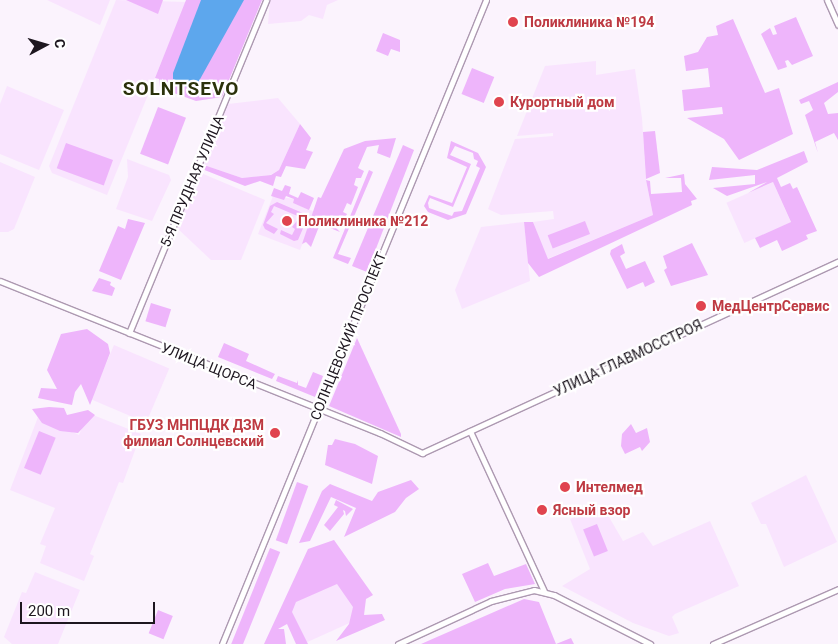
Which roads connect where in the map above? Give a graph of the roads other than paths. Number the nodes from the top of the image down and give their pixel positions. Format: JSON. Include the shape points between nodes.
{"nodes":[{"id":1,"x":266,"y":0,"type":"edge"},
{"id":2,"x":486,"y":0,"type":"edge"},
{"id":3,"x":828,"y":0,"type":"edge"},
{"id":4,"x":838,"y":25,"type":"edge"},
{"id":5,"x":838,"y":262,"type":"edge"},
{"id":6,"x":0,"y":281,"type":"edge"},
{"id":7,"x":129,"y":334,"type":"junction"},
{"id":8,"x":319,"y":410,"type":"junction"},
{"id":9,"x":470,"y":431,"type":"junction"},
{"id":10,"x":418,"y":452,"type":"joint"},
{"id":11,"x":838,"y":589,"type":"edge"},
{"id":12,"x":544,"y":590,"type":"junction"},
{"id":13,"x":222,"y":644,"type":"edge"},
{"id":14,"x":398,"y":644,"type":"edge"},
{"id":15,"x":650,"y":644,"type":"edge"},
{"id":16,"x":713,"y":644,"type":"edge"}],
"edges":[{"from":1,"to":7,"type":"street","name":"5-Я ПРУДНАЯ УЛИЦА"},
{"from":2,"to":8,"type":"street","name":"СОЛНЦЕВСКИЙ ПРОСПЕКТ"},
{"from":3,"to":4,"type":"street"},
{"from":5,"to":9,"type":"street","name":"УЛИЦА ГЛАВМОССТРОЯ"},
{"from":6,"to":7,"type":"street","name":"УЛИЦА ЩОРСА"},
{"from":7,"to":8,"type":"street","name":"УЛИЦА ЩОРСА"},
{"from":8,"to":10,"type":"street","name":"УЛИЦА ЩОРСА"},
{"from":8,"to":13,"type":"street","name":"СОЛНЦЕВСКИЙ ПРОСПЕКТ"},
{"from":9,"to":10,"type":"street","name":"УЛИЦА ГЛАВМОССТРОЯ"},
{"from":9,"to":12,"type":"street"},
{"from":11,"to":16,"type":"street"},
{"from":12,"to":14,"type":"street","via":[[503,596]]},
{"from":12,"to":15,"type":"street"}]}
